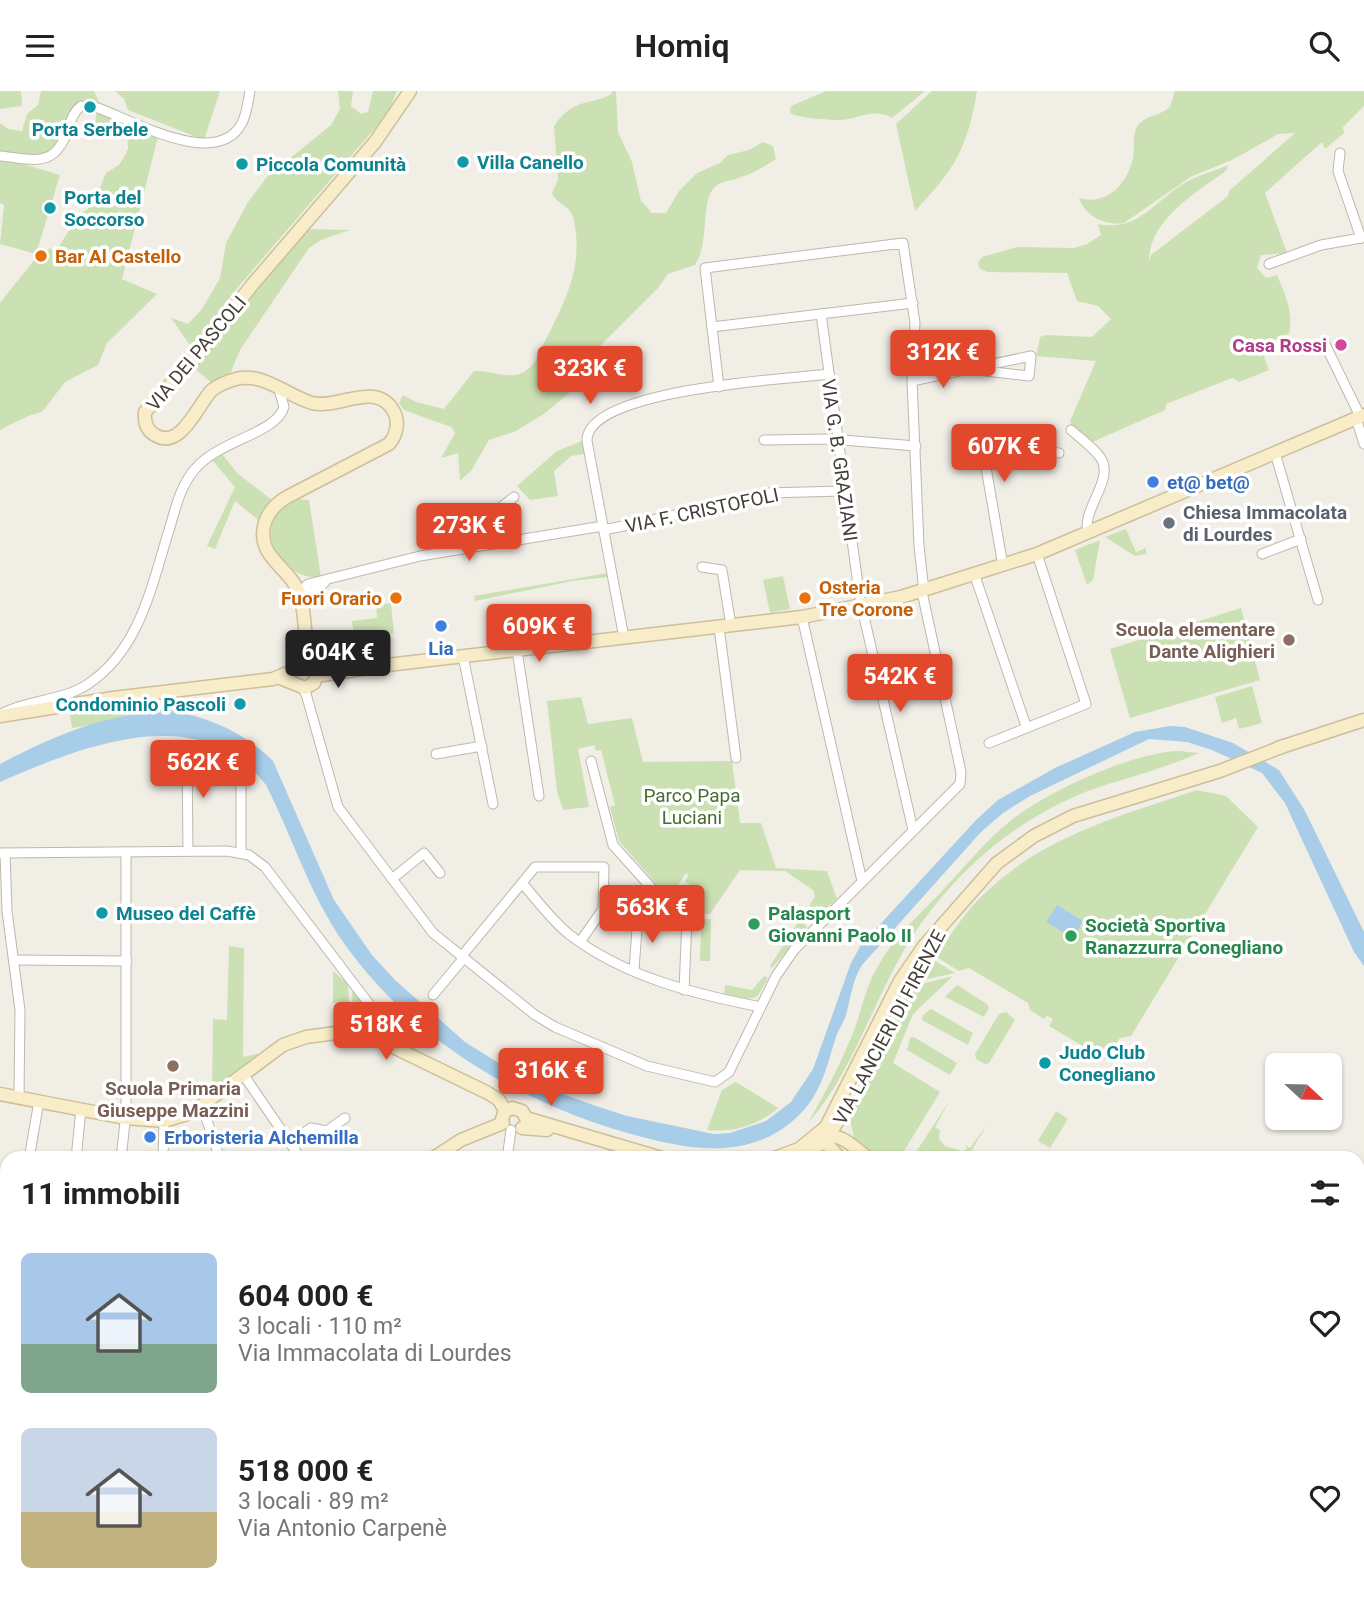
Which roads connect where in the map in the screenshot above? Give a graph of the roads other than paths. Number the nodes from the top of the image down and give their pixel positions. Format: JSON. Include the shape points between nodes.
{"nodes":[{"id":1,"x":250,"y":91,"type":"edge"},
{"id":2,"x":402,"y":91,"type":"edge"},
{"id":3,"x":410,"y":91,"type":"edge"},
{"id":4,"x":81,"y":106,"type":"dead end"},
{"id":5,"x":98,"y":108,"type":"dead end"},
{"id":6,"x":394,"y":116,"type":"junction"},
{"id":7,"x":1340,"y":153,"type":"dead end"},
{"id":8,"x":0,"y":156,"type":"edge"},
{"id":9,"x":1363,"y":237,"type":"edge"},
{"id":10,"x":1269,"y":264,"type":"dead end"},
{"id":11,"x":912,"y":303,"type":"junction"},
{"id":12,"x":821,"y":314,"type":"junction"},
{"id":13,"x":712,"y":327,"type":"junction"},
{"id":14,"x":1324,"y":342,"type":"dead end"},
{"id":15,"x":968,"y":369,"type":"junction"},
{"id":16,"x":829,"y":374,"type":"junction"},
{"id":17,"x":912,"y":381,"type":"junction"},
{"id":18,"x":719,"y":387,"type":"junction"},
{"id":19,"x":279,"y":389,"type":"junction"},
{"id":20,"x":1360,"y":416,"type":"edge"},
{"id":21,"x":1071,"y":430,"type":"dead end"},
{"id":22,"x":836,"y":439,"type":"junction"},
{"id":23,"x":764,"y":440,"type":"dead end"},
{"id":24,"x":1364,"y":444,"type":"edge"},
{"id":25,"x":916,"y":446,"type":"junction"},
{"id":26,"x":1059,"y":453,"type":"dead end"},
{"id":27,"x":1275,"y":453,"type":"junction"},
{"id":28,"x":843,"y":491,"type":"junction"},
{"id":29,"x":514,"y":497,"type":"dead end"},
{"id":30,"x":485,"y":521,"type":"junction"},
{"id":31,"x":603,"y":528,"type":"junction"},
{"id":32,"x":1088,"y":533,"type":"junction"},
{"id":33,"x":1301,"y":539,"type":"junction"},
{"id":34,"x":500,"y":543,"type":"junction"},
{"id":35,"x":443,"y":552,"type":"junction"},
{"id":36,"x":1038,"y":554,"type":"junction"},
{"id":37,"x":1262,"y":554,"type":"dead end"},
{"id":38,"x":1003,"y":566,"type":"junction"},
{"id":39,"x":702,"y":567,"type":"dead end"},
{"id":40,"x":975,"y":576,"type":"junction"},
{"id":41,"x":305,"y":591,"type":"junction"},
{"id":42,"x":923,"y":591,"type":"junction"},
{"id":43,"x":1318,"y":600,"type":"dead end"},
{"id":44,"x":862,"y":606,"type":"junction"},
{"id":45,"x":802,"y":617,"type":"junction"},
{"id":46,"x":725,"y":626,"type":"junction"},
{"id":47,"x":624,"y":638,"type":"junction"},
{"id":48,"x":517,"y":650,"type":"junction"},
{"id":49,"x":463,"y":656,"type":"junction"},
{"id":50,"x":306,"y":678,"type":"junction"},
{"id":51,"x":0,"y":715,"type":"edge"},
{"id":52,"x":1364,"y":720,"type":"edge"},
{"id":53,"x":1026,"y":726,"type":"junction"},
{"id":54,"x":989,"y":743,"type":"dead end"},
{"id":55,"x":482,"y":746,"type":"junction"},
{"id":56,"x":187,"y":749,"type":"dead end"},
{"id":57,"x":436,"y":754,"type":"dead end"},
{"id":58,"x":736,"y":758,"type":"dead end"},
{"id":59,"x":591,"y":761,"type":"dead end"},
{"id":60,"x":238,"y":770,"type":"dead end"},
{"id":61,"x":539,"y":796,"type":"dead end"},
{"id":62,"x":493,"y":804,"type":"dead end"},
{"id":63,"x":913,"y":830,"type":"junction"},
{"id":64,"x":188,"y":851,"type":"junction"},
{"id":65,"x":126,"y":852,"type":"junction"},
{"id":66,"x":241,"y":852,"type":"junction"},
{"id":67,"x":2,"y":853,"type":"edge"},
{"id":68,"x":440,"y":873,"type":"dead end"},
{"id":69,"x":392,"y":879,"type":"junction"},
{"id":70,"x":862,"y":881,"type":"junction"},
{"id":71,"x":522,"y":883,"type":"junction"},
{"id":72,"x":947,"y":919,"type":"junction"},
{"id":73,"x":634,"y":922,"type":"dead end"},
{"id":74,"x":580,"y":941,"type":"junction"},
{"id":75,"x":462,"y":958,"type":"junction"},
{"id":76,"x":14,"y":960,"type":"junction"},
{"id":77,"x":127,"y":961,"type":"junction"},
{"id":78,"x":634,"y":970,"type":"junction"},
{"id":79,"x":684,"y":990,"type":"junction"},
{"id":80,"x":433,"y":995,"type":"dead end"},
{"id":81,"x":761,"y":1007,"type":"junction"},
{"id":82,"x":381,"y":1041,"type":"junction"},
{"id":83,"x":859,"y":1064,"type":"junction"},
{"id":84,"x":243,"y":1075,"type":"junction"},
{"id":85,"x":0,"y":1094,"type":"edge"},
{"id":86,"x":19,"y":1097,"type":"junction"},
{"id":87,"x":39,"y":1101,"type":"junction"},
{"id":88,"x":848,"y":1104,"type":"junction"},
{"id":89,"x":202,"y":1106,"type":"junction"},
{"id":90,"x":81,"y":1109,"type":"junction"},
{"id":91,"x":125,"y":1118,"type":"junction"},
{"id":92,"x":345,"y":1118,"type":"dead end"},
{"id":93,"x":164,"y":1121,"type":"junction"},
{"id":94,"x":513,"y":1122,"type":"junction"},
{"id":95,"x":826,"y":1138,"type":"junction"},
{"id":96,"x":290,"y":1143,"type":"junction"},
{"id":97,"x":855,"y":1147,"type":"junction"},
{"id":98,"x":30,"y":1151,"type":"edge"},
{"id":99,"x":77,"y":1151,"type":"edge"},
{"id":100,"x":122,"y":1151,"type":"edge"},
{"id":101,"x":163,"y":1151,"type":"edge"},
{"id":102,"x":217,"y":1151,"type":"edge"},
{"id":103,"x":296,"y":1151,"type":"edge"},
{"id":104,"x":444,"y":1151,"type":"edge"},
{"id":105,"x":509,"y":1151,"type":"edge"},
{"id":106,"x":636,"y":1151,"type":"edge"},
{"id":107,"x":799,"y":1151,"type":"edge"},
{"id":108,"x":802,"y":1151,"type":"edge"},
{"id":109,"x":835,"y":1151,"type":"edge"},
{"id":110,"x":860,"y":1151,"type":"edge"}],
"edges":[{"from":1,"to":5,"type":"street","via":[[241,125],[214,144],[189,142]]},
{"from":2,"to":6,"type":"street","name":"VIA DEI PASCOLI"},
{"from":3,"to":6,"type":"street","name":"VIA DEI PASCOLI"},
{"from":4,"to":8,"type":"street","via":[[52,157]]},
{"from":6,"to":19,"type":"street","name":"VIA DEI PASCOLI","via":[[197,356],[152,402],[145,421],[155,436],[172,437],[218,386],[250,378]]},
{"from":7,"to":9,"type":"street","via":[[1338,171]]},
{"from":9,"to":10,"type":"street","via":[[1321,245]]},
{"from":11,"to":12,"type":"street"},
{"from":11,"to":13,"type":"street","via":[[903,243],[705,268]]},
{"from":11,"to":17,"type":"street","via":[[916,329]]},
{"from":12,"to":13,"type":"street"},
{"from":12,"to":16,"type":"street","name":"VIA G. B. GRAZIANI"},
{"from":13,"to":18,"type":"street"},
{"from":14,"to":20,"type":"street"},
{"from":15,"to":15,"type":"street","via":[[1029,376],[1031,356],[1018,359]]},
{"from":15,"to":17,"type":"street"},
{"from":16,"to":18,"type":"street"},
{"from":16,"to":22,"type":"street","name":"VIA G. B. GRAZIANI"},
{"from":17,"to":25,"type":"street"},
{"from":18,"to":31,"type":"street","via":[[624,405],[591,426],[587,441]]},
{"from":19,"to":41,"type":"street","via":[[319,404],[374,396],[388,405],[397,421],[395,436],[385,447],[286,497],[270,512],[264,529],[269,556]]},
{"from":19,"to":51,"type":"street","via":[[284,407],[276,421],[213,451],[185,483],[142,616],[120,654],[79,690],[26,703]]},
{"from":20,"to":24,"type":"street"},
{"from":20,"to":27,"type":"street"},
{"from":21,"to":32,"type":"street","via":[[1102,459],[1105,473],[1087,521]]},
{"from":22,"to":23,"type":"street"},
{"from":22,"to":25,"type":"street"},
{"from":22,"to":28,"type":"street","name":"VIA G. B. GRAZIANI"},
{"from":25,"to":42,"type":"street"},
{"from":26,"to":38,"type":"street","via":[[983,450]]},
{"from":27,"to":32,"type":"street"},
{"from":27,"to":33,"type":"street"},
{"from":28,"to":31,"type":"street","name":"VIA F. CRISTOFOLI","via":[[766,493]]},
{"from":28,"to":44,"type":"street","name":"VIA G. B. GRAZIANI"},
{"from":29,"to":30,"type":"street"},
{"from":30,"to":34,"type":"street"},
{"from":30,"to":35,"type":"street"},
{"from":31,"to":34,"type":"street","name":"VIA F. CRISTOFOLI"},
{"from":31,"to":47,"type":"street"},
{"from":32,"to":36,"type":"street"},
{"from":33,"to":37,"type":"street"},
{"from":33,"to":43,"type":"street"},
{"from":34,"to":35,"type":"street","name":"VIA F. CRISTOFOLI"},
{"from":35,"to":41,"type":"street","name":"VIA F. CRISTOFOLI","via":[[326,580]]},
{"from":36,"to":38,"type":"street"},
{"from":36,"to":53,"type":"street","via":[[1086,704]]},
{"from":38,"to":40,"type":"street"},
{"from":39,"to":46,"type":"street","via":[[722,570]]},
{"from":40,"to":42,"type":"street"},
{"from":40,"to":53,"type":"street"},
{"from":41,"to":50,"type":"street"},
{"from":42,"to":44,"type":"street"},
{"from":42,"to":63,"type":"street","via":[[961,778]]},
{"from":44,"to":45,"type":"street"},
{"from":44,"to":63,"type":"street","name":"VIA G. B. GRAZIANI"},
{"from":45,"to":46,"type":"street"},
{"from":45,"to":70,"type":"street"},
{"from":46,"to":47,"type":"street"},
{"from":46,"to":58,"type":"street"},
{"from":47,"to":48,"type":"street"},
{"from":48,"to":49,"type":"street"},
{"from":48,"to":61,"type":"street"},
{"from":49,"to":50,"type":"street"},
{"from":49,"to":55,"type":"street"},
{"from":50,"to":51,"type":"street"},
{"from":50,"to":69,"type":"street","via":[[338,807]]},
{"from":52,"to":72,"type":"street","name":"VIA LANCIERI DI FIRENZE","via":[[1073,816],[1034,836],[997,863]]},
{"from":53,"to":54,"type":"street"},
{"from":55,"to":57,"type":"street"},
{"from":55,"to":62,"type":"street"},
{"from":56,"to":64,"type":"street"},
{"from":59,"to":79,"type":"street","via":[[613,845],[656,893],[688,896]]},
{"from":60,"to":66,"type":"street"},
{"from":63,"to":70,"type":"street"},
{"from":64,"to":65,"type":"street"},
{"from":64,"to":66,"type":"street"},
{"from":65,"to":67,"type":"street"},
{"from":65,"to":77,"type":"street"},
{"from":66,"to":82,"type":"street","via":[[265,867],[385,1025],[387,1034]]},
{"from":67,"to":76,"type":"street"},
{"from":68,"to":69,"type":"street","via":[[424,853]]},
{"from":69,"to":75,"type":"street","via":[[433,933]]},
{"from":70,"to":81,"type":"street","via":[[788,958]]},
{"from":71,"to":74,"type":"street"},
{"from":71,"to":74,"type":"street","via":[[538,865],[604,867],[603,909]]},
{"from":71,"to":75,"type":"street"},
{"from":72,"to":83,"type":"street","name":"VIA LANCIERI DI FIRENZE","via":[[900,981]]},
{"from":72,"to":88,"type":"street","name":"VIA LANCIERI DI FIRENZE","via":[[900,997]]},
{"from":73,"to":78,"type":"street"},
{"from":74,"to":78,"type":"street"},
{"from":75,"to":80,"type":"street"},
{"from":75,"to":81,"type":"street","via":[[555,1027],[647,1066],[705,1081],[719,1081],[729,1072]]},
{"from":76,"to":77,"type":"street"},
{"from":76,"to":86,"type":"street","via":[[20,1010]]},
{"from":77,"to":91,"type":"street"},
{"from":78,"to":79,"type":"street"},
{"from":79,"to":81,"type":"street"},
{"from":82,"to":84,"type":"street","via":[[343,1032],[306,1037],[274,1050]]},
{"from":82,"to":94,"type":"street","via":[[495,1096]]},
{"from":83,"to":95,"type":"street"},
{"from":83,"to":107,"type":"street","via":[[826,1126]]},
{"from":84,"to":89,"type":"street"},
{"from":84,"to":96,"type":"street"},
{"from":85,"to":86,"type":"street"},
{"from":86,"to":87,"type":"street"},
{"from":87,"to":90,"type":"street"},
{"from":87,"to":98,"type":"street"},
{"from":88,"to":95,"type":"street","name":"VIA LANCIERI DI FIRENZE"},
{"from":88,"to":97,"type":"street","via":[[846,1126]]},
{"from":89,"to":93,"type":"street"},
{"from":89,"to":102,"type":"street"},
{"from":90,"to":91,"type":"street"},
{"from":90,"to":99,"type":"street"},
{"from":91,"to":93,"type":"street"},
{"from":91,"to":100,"type":"street"},
{"from":92,"to":96,"type":"street","via":[[327,1131],[311,1128]]},
{"from":93,"to":101,"type":"street"},
{"from":94,"to":104,"type":"street","via":[[461,1140]]},
{"from":94,"to":105,"type":"street"},
{"from":94,"to":106,"type":"street"},
{"from":95,"to":97,"type":"street","via":[[846,1140]]},
{"from":95,"to":108,"type":"street"},
{"from":95,"to":109,"type":"street"},
{"from":96,"to":103,"type":"street"},
{"from":97,"to":110,"type":"street"}]}
